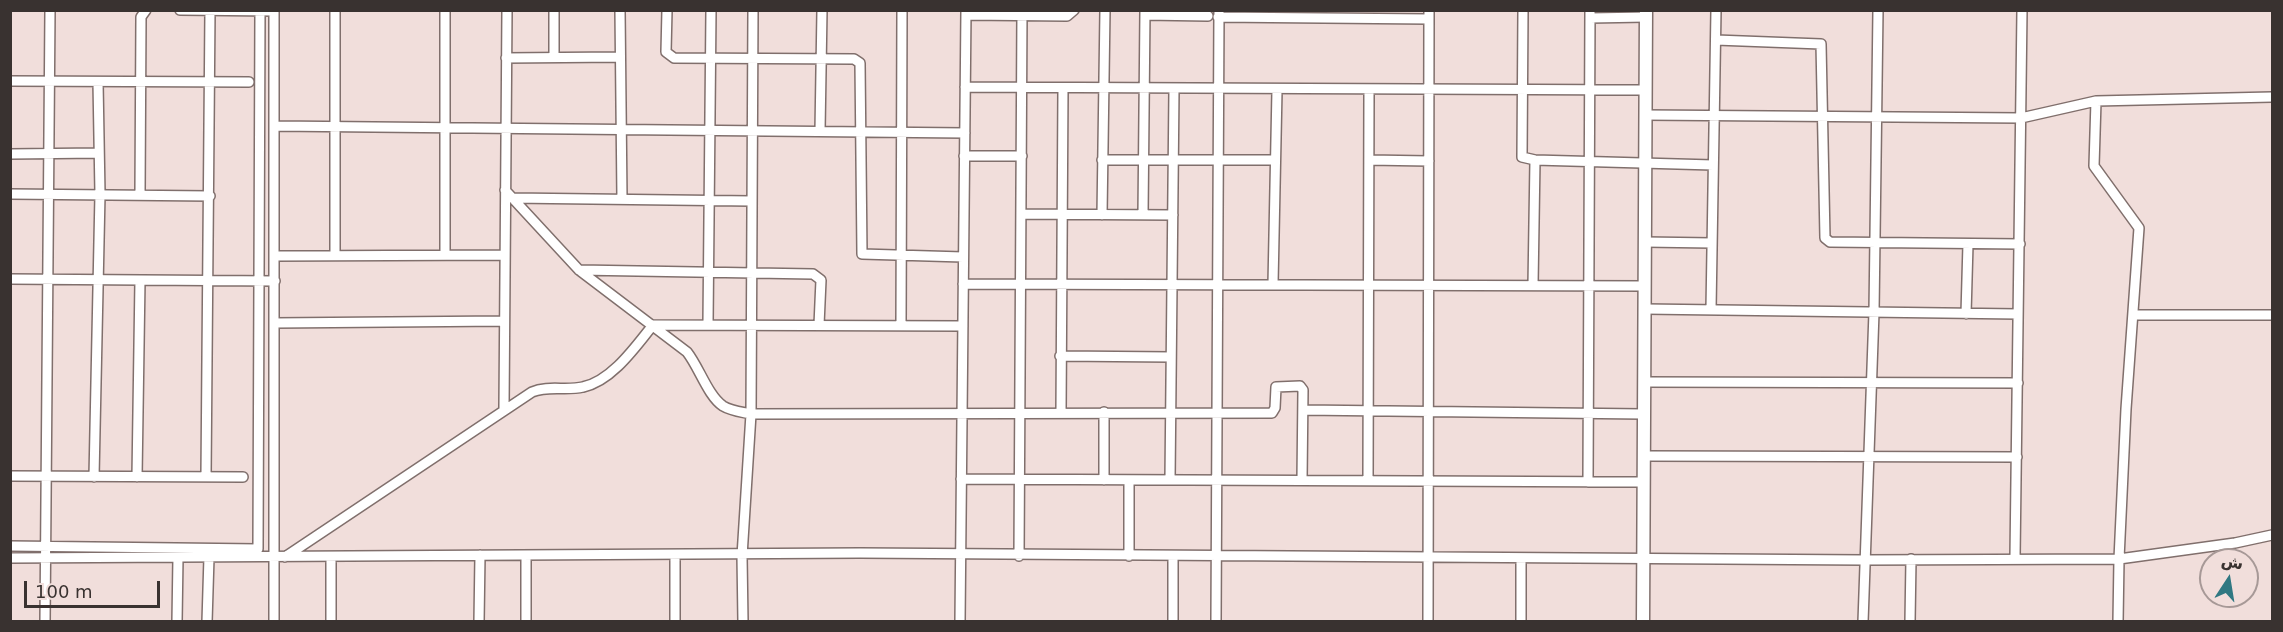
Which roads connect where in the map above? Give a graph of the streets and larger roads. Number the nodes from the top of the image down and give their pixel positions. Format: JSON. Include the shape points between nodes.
{"nodes":[{"id":1,"x":50,"y":10,"type":"edge"},
{"id":2,"x":146,"y":10,"type":"edge"},
{"id":3,"x":180,"y":10,"type":"edge"},
{"id":4,"x":336,"y":10,"type":"edge"},
{"id":5,"x":445,"y":10,"type":"edge"},
{"id":6,"x":507,"y":10,"type":"edge"},
{"id":7,"x":554,"y":10,"type":"edge"},
{"id":8,"x":620,"y":10,"type":"edge"},
{"id":9,"x":667,"y":10,"type":"edge"},
{"id":10,"x":711,"y":10,"type":"edge"},
{"id":11,"x":753,"y":10,"type":"edge"},
{"id":12,"x":822,"y":10,"type":"edge"},
{"id":13,"x":902,"y":10,"type":"edge"},
{"id":14,"x":1074,"y":10,"type":"edge"},
{"id":15,"x":1105,"y":10,"type":"edge"},
{"id":16,"x":1522,"y":10,"type":"edge"},
{"id":17,"x":1716,"y":10,"type":"edge"},
{"id":18,"x":1878,"y":10,"type":"edge"},
{"id":19,"x":2022,"y":10,"type":"edge"},
{"id":20,"x":210,"y":11,"type":"edge"},
{"id":21,"x":260,"y":11,"type":"edge"},
{"id":22,"x":274,"y":11,"type":"edge"},
{"id":23,"x":966,"y":13,"type":"edge"},
{"id":24,"x":1022,"y":13,"type":"edge"},
{"id":25,"x":1146,"y":13,"type":"edge"},
{"id":26,"x":1218,"y":14,"type":"edge"},
{"id":27,"x":1590,"y":14,"type":"edge"},
{"id":28,"x":1646,"y":14,"type":"edge"},
{"id":29,"x":1429,"y":15,"type":"edge"},
{"id":30,"x":1208,"y":16,"type":"dead end"},
{"id":31,"x":1716,"y":40,"type":"junction"},
{"id":32,"x":554,"y":57,"type":"junction"},
{"id":33,"x":620,"y":57,"type":"junction"},
{"id":34,"x":506,"y":58,"type":"junction"},
{"id":35,"x":710,"y":58,"type":"junction"},
{"id":36,"x":753,"y":58,"type":"junction"},
{"id":37,"x":821,"y":58,"type":"junction"},
{"id":38,"x":10,"y":81,"type":"edge"},
{"id":39,"x":49,"y":81,"type":"junction"},
{"id":40,"x":98,"y":82,"type":"junction"},
{"id":41,"x":142,"y":82,"type":"junction"},
{"id":42,"x":210,"y":82,"type":"junction"},
{"id":43,"x":249,"y":82,"type":"dead end"},
{"id":44,"x":965,"y":87,"type":"junction"},
{"id":45,"x":1022,"y":87,"type":"junction"},
{"id":46,"x":1063,"y":88,"type":"junction"},
{"id":47,"x":1104,"y":88,"type":"junction"},
{"id":48,"x":1145,"y":88,"type":"junction"},
{"id":49,"x":1174,"y":89,"type":"junction"},
{"id":50,"x":1521,"y":89,"type":"junction"},
{"id":51,"x":1589,"y":89,"type":"junction"},
{"id":52,"x":1217,"y":90,"type":"junction"},
{"id":53,"x":1276,"y":90,"type":"junction"},
{"id":54,"x":1430,"y":90,"type":"junction"},
{"id":55,"x":1646,"y":90,"type":"junction"},
{"id":56,"x":1369,"y":91,"type":"junction"},
{"id":57,"x":2272,"y":96,"type":"edge"},
{"id":58,"x":2096,"y":100,"type":"junction"},
{"id":59,"x":1645,"y":115,"type":"junction"},
{"id":60,"x":1714,"y":117,"type":"junction"},
{"id":61,"x":1821,"y":118,"type":"junction"},
{"id":62,"x":1876,"y":118,"type":"junction"},
{"id":63,"x":2021,"y":118,"type":"junction"},
{"id":64,"x":275,"y":126,"type":"junction"},
{"id":65,"x":335,"y":126,"type":"junction"},
{"id":66,"x":444,"y":128,"type":"junction"},
{"id":67,"x":506,"y":129,"type":"junction"},
{"id":68,"x":621,"y":130,"type":"junction"},
{"id":69,"x":710,"y":130,"type":"junction"},
{"id":70,"x":752,"y":131,"type":"junction"},
{"id":71,"x":820,"y":132,"type":"junction"},
{"id":72,"x":860,"y":132,"type":"junction"},
{"id":73,"x":903,"y":132,"type":"junction"},
{"id":74,"x":965,"y":133,"type":"junction"},
{"id":75,"x":48,"y":153,"type":"junction"},
{"id":76,"x":99,"y":153,"type":"junction"},
{"id":77,"x":10,"y":154,"type":"edge"},
{"id":78,"x":964,"y":156,"type":"junction"},
{"id":79,"x":1022,"y":156,"type":"junction"},
{"id":80,"x":1102,"y":160,"type":"junction"},
{"id":81,"x":1144,"y":160,"type":"junction"},
{"id":82,"x":1275,"y":160,"type":"junction"},
{"id":83,"x":1369,"y":160,"type":"junction"},
{"id":84,"x":1535,"y":160,"type":"junction"},
{"id":85,"x":1174,"y":161,"type":"junction"},
{"id":86,"x":1217,"y":161,"type":"junction"},
{"id":87,"x":1429,"y":161,"type":"junction"},
{"id":88,"x":1589,"y":162,"type":"junction"},
{"id":89,"x":1645,"y":164,"type":"junction"},
{"id":90,"x":1713,"y":165,"type":"junction"},
{"id":91,"x":505,"y":190,"type":"junction"},
{"id":92,"x":10,"y":194,"type":"edge"},
{"id":93,"x":48,"y":194,"type":"junction"},
{"id":94,"x":100,"y":194,"type":"junction"},
{"id":95,"x":140,"y":194,"type":"junction"},
{"id":96,"x":210,"y":196,"type":"junction"},
{"id":97,"x":512,"y":198,"type":"junction"},
{"id":98,"x":622,"y":199,"type":"junction"},
{"id":99,"x":709,"y":200,"type":"junction"},
{"id":100,"x":751,"y":201,"type":"junction"},
{"id":101,"x":1022,"y":214,"type":"junction"},
{"id":102,"x":1062,"y":215,"type":"junction"},
{"id":103,"x":1102,"y":215,"type":"junction"},
{"id":104,"x":1143,"y":215,"type":"junction"},
{"id":105,"x":1173,"y":215,"type":"junction"},
{"id":106,"x":1645,"y":242,"type":"junction"},
{"id":107,"x":1712,"y":243,"type":"junction"},
{"id":108,"x":1875,"y":243,"type":"junction"},
{"id":109,"x":1968,"y":244,"type":"junction"},
{"id":110,"x":2020,"y":244,"type":"junction"},
{"id":111,"x":335,"y":255,"type":"junction"},
{"id":112,"x":445,"y":255,"type":"junction"},
{"id":113,"x":504,"y":255,"type":"junction"},
{"id":114,"x":275,"y":256,"type":"junction"},
{"id":115,"x":901,"y":256,"type":"junction"},
{"id":116,"x":963,"y":257,"type":"junction"},
{"id":117,"x":579,"y":270,"type":"junction"},
{"id":118,"x":709,"y":272,"type":"junction"},
{"id":119,"x":751,"y":273,"type":"junction"},
{"id":120,"x":10,"y":279,"type":"edge"},
{"id":121,"x":48,"y":279,"type":"junction"},
{"id":122,"x":99,"y":280,"type":"junction"},
{"id":123,"x":140,"y":280,"type":"junction"},
{"id":124,"x":209,"y":281,"type":"junction"},
{"id":125,"x":259,"y":281,"type":"junction"},
{"id":126,"x":275,"y":281,"type":"junction"},
{"id":127,"x":963,"y":284,"type":"junction"},
{"id":128,"x":1021,"y":284,"type":"junction"},
{"id":129,"x":1062,"y":284,"type":"junction"},
{"id":130,"x":1173,"y":284,"type":"junction"},
{"id":131,"x":1217,"y":284,"type":"junction"},
{"id":132,"x":1273,"y":284,"type":"junction"},
{"id":133,"x":1370,"y":285,"type":"junction"},
{"id":134,"x":1429,"y":285,"type":"junction"},
{"id":135,"x":1533,"y":285,"type":"junction"},
{"id":136,"x":1587,"y":286,"type":"junction"},
{"id":137,"x":1645,"y":286,"type":"junction"},
{"id":138,"x":1645,"y":309,"type":"junction"},
{"id":139,"x":1711,"y":309,"type":"junction"},
{"id":140,"x":1874,"y":312,"type":"junction"},
{"id":141,"x":1966,"y":314,"type":"junction"},
{"id":142,"x":2018,"y":314,"type":"junction"},
{"id":143,"x":2134,"y":315,"type":"junction"},
{"id":144,"x":2272,"y":315,"type":"edge"},
{"id":145,"x":504,"y":321,"type":"junction"},
{"id":146,"x":275,"y":323,"type":"junction"},
{"id":147,"x":708,"y":324,"type":"junction"},
{"id":148,"x":752,"y":324,"type":"junction"},
{"id":149,"x":653,"y":325,"type":"junction"},
{"id":150,"x":819,"y":325,"type":"junction"},
{"id":151,"x":900,"y":326,"type":"junction"},
{"id":152,"x":963,"y":326,"type":"junction"},
{"id":153,"x":1060,"y":356,"type":"junction"},
{"id":154,"x":1171,"y":357,"type":"junction"},
{"id":155,"x":1871,"y":381,"type":"junction"},
{"id":156,"x":1644,"y":382,"type":"junction"},
{"id":157,"x":2018,"y":383,"type":"junction"},
{"id":158,"x":504,"y":408,"type":"junction"},
{"id":159,"x":1303,"y":410,"type":"junction"},
{"id":160,"x":1427,"y":410,"type":"junction"},
{"id":161,"x":1368,"y":411,"type":"junction"},
{"id":162,"x":962,"y":412,"type":"junction"},
{"id":163,"x":1020,"y":412,"type":"junction"},
{"id":164,"x":1061,"y":412,"type":"junction"},
{"id":165,"x":1104,"y":412,"type":"junction"},
{"id":166,"x":1170,"y":412,"type":"junction"},
{"id":167,"x":1216,"y":412,"type":"junction"},
{"id":168,"x":1587,"y":413,"type":"junction"},
{"id":169,"x":751,"y":414,"type":"junction"},
{"id":170,"x":1643,"y":414,"type":"junction"},
{"id":171,"x":1868,"y":455,"type":"junction"},
{"id":172,"x":1644,"y":456,"type":"junction"},
{"id":173,"x":2017,"y":457,"type":"junction"},
{"id":174,"x":10,"y":476,"type":"edge"},
{"id":175,"x":46,"y":476,"type":"junction"},
{"id":176,"x":94,"y":477,"type":"junction"},
{"id":177,"x":137,"y":477,"type":"junction"},
{"id":178,"x":206,"y":477,"type":"junction"},
{"id":179,"x":243,"y":477,"type":"dead end"},
{"id":180,"x":961,"y":479,"type":"junction"},
{"id":181,"x":1020,"y":479,"type":"junction"},
{"id":182,"x":1104,"y":480,"type":"junction"},
{"id":183,"x":1129,"y":480,"type":"junction"},
{"id":184,"x":1170,"y":480,"type":"junction"},
{"id":185,"x":1216,"y":480,"type":"junction"},
{"id":186,"x":1302,"y":480,"type":"junction"},
{"id":187,"x":1368,"y":481,"type":"junction"},
{"id":188,"x":1428,"y":481,"type":"junction"},
{"id":189,"x":1588,"y":482,"type":"junction"},
{"id":190,"x":1644,"y":482,"type":"junction"},
{"id":191,"x":2272,"y":535,"type":"edge"},
{"id":192,"x":10,"y":546,"type":"edge"},
{"id":193,"x":46,"y":546,"type":"junction"},
{"id":194,"x":480,"y":555,"type":"junction"},
{"id":195,"x":526,"y":555,"type":"junction"},
{"id":196,"x":961,"y":555,"type":"junction"},
{"id":197,"x":675,"y":556,"type":"junction"},
{"id":198,"x":742,"y":556,"type":"junction"},
{"id":199,"x":1019,"y":556,"type":"junction"},
{"id":200,"x":1129,"y":556,"type":"junction"},
{"id":201,"x":1173,"y":556,"type":"junction"},
{"id":202,"x":1216,"y":556,"type":"junction"},
{"id":203,"x":46,"y":557,"type":"junction"},
{"id":204,"x":178,"y":557,"type":"junction"},
{"id":205,"x":209,"y":557,"type":"junction"},
{"id":206,"x":331,"y":557,"type":"junction"},
{"id":207,"x":1428,"y":557,"type":"junction"},
{"id":208,"x":10,"y":558,"type":"edge"},
{"id":209,"x":279,"y":558,"type":"junction"},
{"id":210,"x":1521,"y":558,"type":"junction"},
{"id":211,"x":1643,"y":558,"type":"junction"},
{"id":212,"x":2015,"y":558,"type":"junction"},
{"id":213,"x":1911,"y":559,"type":"junction"},
{"id":214,"x":2118,"y":559,"type":"junction"},
{"id":215,"x":1864,"y":560,"type":"junction"},
{"id":216,"x":45,"y":621,"type":"edge"},
{"id":217,"x":177,"y":621,"type":"edge"},
{"id":218,"x":207,"y":621,"type":"edge"},
{"id":219,"x":274,"y":621,"type":"edge"},
{"id":220,"x":331,"y":621,"type":"edge"},
{"id":221,"x":479,"y":621,"type":"edge"},
{"id":222,"x":526,"y":621,"type":"edge"},
{"id":223,"x":675,"y":621,"type":"edge"},
{"id":224,"x":742,"y":621,"type":"edge"},
{"id":225,"x":960,"y":621,"type":"edge"},
{"id":226,"x":1173,"y":621,"type":"edge"},
{"id":227,"x":1216,"y":621,"type":"edge"},
{"id":228,"x":1428,"y":621,"type":"edge"},
{"id":229,"x":1521,"y":621,"type":"edge"},
{"id":230,"x":1643,"y":621,"type":"edge"},
{"id":231,"x":1863,"y":621,"type":"edge"},
{"id":232,"x":1910,"y":621,"type":"edge"},
{"id":233,"x":2118,"y":621,"type":"edge"}],
"edges":[{"from":1,"to":39,"type":"street"},
{"from":2,"to":41,"type":"street","via":[[141,17]]},
{"from":3,"to":20,"type":"street"},
{"from":4,"to":65,"type":"street"},
{"from":5,"to":66,"type":"street"},
{"from":6,"to":34,"type":"street"},
{"from":7,"to":32,"type":"street"},
{"from":8,"to":33,"type":"street"},
{"from":9,"to":35,"type":"street","via":[[668,56]]},
{"from":10,"to":35,"type":"street"},
{"from":11,"to":36,"type":"street"},
{"from":12,"to":37,"type":"street"},
{"from":13,"to":73,"type":"street"},
{"from":14,"to":24,"type":"street","via":[[1067,16]]},
{"from":15,"to":47,"type":"street"},
{"from":16,"to":50,"type":"street"},
{"from":17,"to":31,"type":"street"},
{"from":18,"to":62,"type":"street"},
{"from":19,"to":63,"type":"street"},
{"from":20,"to":21,"type":"street"},
{"from":20,"to":42,"type":"street"},
{"from":21,"to":22,"type":"street"},
{"from":21,"to":125,"type":"street"},
{"from":22,"to":64,"type":"street"},
{"from":23,"to":24,"type":"street"},
{"from":23,"to":44,"type":"street"},
{"from":24,"to":45,"type":"street"},
{"from":25,"to":30,"type":"street"},
{"from":25,"to":48,"type":"street"},
{"from":26,"to":29,"type":"street"},
{"from":26,"to":52,"type":"street"},
{"from":27,"to":28,"type":"street"},
{"from":27,"to":51,"type":"street"},
{"from":28,"to":55,"type":"street"},
{"from":29,"to":54,"type":"street"},
{"from":31,"to":60,"type":"street"},
{"from":31,"to":61,"type":"street","via":[[1821,44]]},
{"from":32,"to":33,"type":"street"},
{"from":32,"to":34,"type":"street"},
{"from":33,"to":68,"type":"street"},
{"from":34,"to":67,"type":"street"},
{"from":35,"to":36,"type":"street"},
{"from":35,"to":69,"type":"street"},
{"from":36,"to":37,"type":"street"},
{"from":36,"to":70,"type":"street"},
{"from":37,"to":71,"type":"street"},
{"from":37,"to":72,"type":"street","via":[[855,59],[860,63]]},
{"from":38,"to":39,"type":"street"},
{"from":39,"to":40,"type":"street"},
{"from":39,"to":75,"type":"street"},
{"from":40,"to":41,"type":"street"},
{"from":40,"to":76,"type":"street"},
{"from":41,"to":42,"type":"street"},
{"from":41,"to":95,"type":"street"},
{"from":42,"to":43,"type":"street"},
{"from":42,"to":96,"type":"street"},
{"from":44,"to":45,"type":"street"},
{"from":44,"to":74,"type":"street"},
{"from":45,"to":46,"type":"street"},
{"from":45,"to":79,"type":"street"},
{"from":46,"to":47,"type":"street"},
{"from":46,"to":102,"type":"street"},
{"from":47,"to":48,"type":"street"},
{"from":47,"to":80,"type":"street"},
{"from":48,"to":49,"type":"street"},
{"from":48,"to":81,"type":"street"},
{"from":49,"to":52,"type":"street"},
{"from":49,"to":85,"type":"street"},
{"from":50,"to":51,"type":"street"},
{"from":50,"to":54,"type":"street"},
{"from":50,"to":84,"type":"street","via":[[1521,154],[1525,159]]},
{"from":51,"to":55,"type":"street"},
{"from":51,"to":88,"type":"street"},
{"from":52,"to":53,"type":"street"},
{"from":52,"to":86,"type":"street"},
{"from":53,"to":56,"type":"street"},
{"from":53,"to":82,"type":"street"},
{"from":54,"to":56,"type":"street"},
{"from":54,"to":87,"type":"street"},
{"from":55,"to":59,"type":"street"},
{"from":56,"to":83,"type":"street"},
{"from":57,"to":58,"type":"street"},
{"from":58,"to":63,"type":"street"},
{"from":58,"to":143,"type":"street","via":[[2094,166],[2139,228]]},
{"from":59,"to":60,"type":"street"},
{"from":59,"to":89,"type":"street"},
{"from":60,"to":61,"type":"street"},
{"from":60,"to":90,"type":"street"},
{"from":61,"to":62,"type":"street"},
{"from":61,"to":108,"type":"street","via":[[1823,235],[1830,242]]},
{"from":62,"to":63,"type":"street"},
{"from":62,"to":108,"type":"street"},
{"from":63,"to":110,"type":"street"},
{"from":64,"to":65,"type":"street"},
{"from":64,"to":114,"type":"street"},
{"from":65,"to":66,"type":"street"},
{"from":65,"to":111,"type":"street"},
{"from":66,"to":67,"type":"street"},
{"from":66,"to":112,"type":"street"},
{"from":67,"to":68,"type":"street"},
{"from":67,"to":91,"type":"street"},
{"from":68,"to":69,"type":"street"},
{"from":68,"to":98,"type":"street"},
{"from":69,"to":70,"type":"street"},
{"from":69,"to":99,"type":"street"},
{"from":70,"to":71,"type":"street"},
{"from":70,"to":100,"type":"street"},
{"from":71,"to":72,"type":"street"},
{"from":72,"to":73,"type":"street"},
{"from":72,"to":115,"type":"street","via":[[861,251],[866,255]]},
{"from":73,"to":74,"type":"street"},
{"from":73,"to":115,"type":"street"},
{"from":74,"to":78,"type":"street"},
{"from":75,"to":76,"type":"street"},
{"from":75,"to":77,"type":"street"},
{"from":75,"to":93,"type":"street"},
{"from":76,"to":94,"type":"street"},
{"from":78,"to":79,"type":"street"},
{"from":78,"to":116,"type":"street"},
{"from":79,"to":101,"type":"street"},
{"from":80,"to":81,"type":"street"},
{"from":80,"to":103,"type":"street"},
{"from":81,"to":85,"type":"street"},
{"from":81,"to":104,"type":"street"},
{"from":82,"to":86,"type":"street"},
{"from":82,"to":132,"type":"street"},
{"from":83,"to":87,"type":"street"},
{"from":83,"to":133,"type":"street"},
{"from":84,"to":88,"type":"street"},
{"from":84,"to":135,"type":"street"},
{"from":85,"to":86,"type":"street"},
{"from":85,"to":105,"type":"street"},
{"from":86,"to":131,"type":"street"},
{"from":87,"to":134,"type":"street"},
{"from":88,"to":89,"type":"street"},
{"from":88,"to":136,"type":"street"},
{"from":89,"to":90,"type":"street"},
{"from":89,"to":106,"type":"street"},
{"from":90,"to":107,"type":"street"},
{"from":91,"to":97,"type":"street"},
{"from":91,"to":113,"type":"street"},
{"from":92,"to":93,"type":"street"},
{"from":93,"to":94,"type":"street"},
{"from":93,"to":121,"type":"street"},
{"from":94,"to":95,"type":"street"},
{"from":94,"to":122,"type":"street"},
{"from":95,"to":96,"type":"street"},
{"from":96,"to":124,"type":"street"},
{"from":97,"to":98,"type":"street"},
{"from":97,"to":117,"type":"street"},
{"from":98,"to":99,"type":"street"},
{"from":99,"to":100,"type":"street"},
{"from":99,"to":118,"type":"street"},
{"from":100,"to":119,"type":"street"},
{"from":101,"to":102,"type":"street"},
{"from":101,"to":128,"type":"street"},
{"from":102,"to":103,"type":"street"},
{"from":102,"to":129,"type":"street"},
{"from":103,"to":104,"type":"street"},
{"from":104,"to":105,"type":"street"},
{"from":105,"to":130,"type":"street"},
{"from":106,"to":107,"type":"street"},
{"from":106,"to":137,"type":"street"},
{"from":107,"to":139,"type":"street"},
{"from":108,"to":109,"type":"street"},
{"from":108,"to":140,"type":"street"},
{"from":109,"to":110,"type":"street"},
{"from":109,"to":141,"type":"street"},
{"from":110,"to":142,"type":"street"},
{"from":111,"to":112,"type":"street"},
{"from":111,"to":114,"type":"street"},
{"from":112,"to":113,"type":"street"},
{"from":113,"to":145,"type":"street"},
{"from":114,"to":126,"type":"street"},
{"from":115,"to":116,"type":"street"},
{"from":115,"to":151,"type":"street"},
{"from":116,"to":127,"type":"street"},
{"from":117,"to":118,"type":"street"},
{"from":117,"to":149,"type":"street"},
{"from":118,"to":119,"type":"street"},
{"from":118,"to":147,"type":"street"},
{"from":119,"to":148,"type":"street"},
{"from":119,"to":150,"type":"street","via":[[818,276]]},
{"from":120,"to":121,"type":"street"},
{"from":121,"to":122,"type":"street"},
{"from":121,"to":175,"type":"street"},
{"from":122,"to":123,"type":"street"},
{"from":122,"to":176,"type":"street"},
{"from":123,"to":124,"type":"street"},
{"from":123,"to":177,"type":"street"},
{"from":124,"to":125,"type":"street"},
{"from":124,"to":178,"type":"street"},
{"from":125,"to":126,"type":"street"},
{"from":125,"to":193,"type":"street","via":[[258,549]]},
{"from":126,"to":146,"type":"street"},
{"from":127,"to":128,"type":"street"},
{"from":127,"to":152,"type":"street"},
{"from":128,"to":129,"type":"street"},
{"from":128,"to":163,"type":"street"},
{"from":129,"to":130,"type":"street"},
{"from":129,"to":153,"type":"street"},
{"from":130,"to":131,"type":"street"},
{"from":130,"to":154,"type":"street"},
{"from":131,"to":132,"type":"street"},
{"from":131,"to":167,"type":"street"},
{"from":132,"to":133,"type":"street"},
{"from":133,"to":134,"type":"street"},
{"from":133,"to":161,"type":"street"},
{"from":134,"to":135,"type":"street"},
{"from":134,"to":160,"type":"street"},
{"from":135,"to":136,"type":"street"},
{"from":136,"to":137,"type":"street"},
{"from":136,"to":168,"type":"street"},
{"from":137,"to":138,"type":"street"},
{"from":138,"to":139,"type":"street"},
{"from":138,"to":156,"type":"street"},
{"from":139,"to":140,"type":"street"},
{"from":140,"to":141,"type":"street"},
{"from":140,"to":155,"type":"street"},
{"from":141,"to":142,"type":"street"},
{"from":142,"to":157,"type":"street"},
{"from":143,"to":144,"type":"street"},
{"from":143,"to":214,"type":"street"},
{"from":145,"to":146,"type":"street"},
{"from":145,"to":158,"type":"street"},
{"from":146,"to":209,"type":"street"},
{"from":147,"to":148,"type":"street"},
{"from":147,"to":149,"type":"street"},
{"from":148,"to":150,"type":"street"},
{"from":148,"to":169,"type":"street"},
{"from":149,"to":158,"type":"street","via":[[609,372],[590,385],[543,389]]},
{"from":149,"to":169,"type":"street","via":[[687,352],[712,395],[723,406]]},
{"from":150,"to":151,"type":"street"},
{"from":151,"to":152,"type":"street"},
{"from":152,"to":162,"type":"street"},
{"from":153,"to":154,"type":"street"},
{"from":153,"to":164,"type":"street"},
{"from":154,"to":166,"type":"street"},
{"from":155,"to":156,"type":"street"},
{"from":155,"to":157,"type":"street"},
{"from":155,"to":171,"type":"street"},
{"from":156,"to":170,"type":"street"},
{"from":157,"to":173,"type":"street"},
{"from":158,"to":209,"type":"street","via":[[421,468]]},
{"from":159,"to":161,"type":"street"},
{"from":159,"to":167,"type":"street","via":[[1302,387],[1279,386],[1272,413]]},
{"from":159,"to":186,"type":"street"},
{"from":160,"to":161,"type":"street"},
{"from":160,"to":168,"type":"street"},
{"from":160,"to":188,"type":"street"},
{"from":161,"to":187,"type":"street"},
{"from":162,"to":163,"type":"street"},
{"from":162,"to":169,"type":"street"},
{"from":162,"to":180,"type":"street"},
{"from":163,"to":164,"type":"street"},
{"from":163,"to":181,"type":"street"},
{"from":164,"to":165,"type":"street"},
{"from":165,"to":166,"type":"street"},
{"from":165,"to":182,"type":"street"},
{"from":166,"to":167,"type":"street"},
{"from":166,"to":184,"type":"street"},
{"from":167,"to":185,"type":"street"},
{"from":168,"to":170,"type":"street"},
{"from":168,"to":189,"type":"street"},
{"from":169,"to":198,"type":"street"},
{"from":170,"to":172,"type":"street"},
{"from":171,"to":172,"type":"street"},
{"from":171,"to":173,"type":"street"},
{"from":171,"to":215,"type":"street"},
{"from":172,"to":190,"type":"street"},
{"from":173,"to":212,"type":"street"},
{"from":174,"to":175,"type":"street"},
{"from":175,"to":176,"type":"street"},
{"from":175,"to":193,"type":"street"},
{"from":176,"to":177,"type":"street"},
{"from":177,"to":178,"type":"street"},
{"from":178,"to":179,"type":"street"},
{"from":180,"to":181,"type":"street"},
{"from":180,"to":196,"type":"street"},
{"from":181,"to":182,"type":"street"},
{"from":181,"to":199,"type":"street"},
{"from":182,"to":183,"type":"street"},
{"from":183,"to":184,"type":"street"},
{"from":183,"to":200,"type":"street"},
{"from":184,"to":185,"type":"street"},
{"from":185,"to":186,"type":"street"},
{"from":185,"to":202,"type":"street"},
{"from":186,"to":187,"type":"street"},
{"from":187,"to":188,"type":"street"},
{"from":188,"to":189,"type":"street"},
{"from":188,"to":207,"type":"street"},
{"from":189,"to":190,"type":"street"},
{"from":190,"to":211,"type":"street"},
{"from":191,"to":214,"type":"street"},
{"from":192,"to":193,"type":"street"},
{"from":193,"to":203,"type":"street"},
{"from":194,"to":195,"type":"street"},
{"from":194,"to":206,"type":"street"},
{"from":194,"to":221,"type":"street"},
{"from":195,"to":197,"type":"street"},
{"from":195,"to":222,"type":"street"},
{"from":196,"to":198,"type":"street"},
{"from":196,"to":199,"type":"street"},
{"from":196,"to":225,"type":"street"},
{"from":197,"to":198,"type":"street"},
{"from":197,"to":223,"type":"street"},
{"from":198,"to":224,"type":"street"},
{"from":199,"to":200,"type":"street"},
{"from":200,"to":201,"type":"street"},
{"from":201,"to":202,"type":"street"},
{"from":201,"to":226,"type":"street"},
{"from":202,"to":207,"type":"street"},
{"from":202,"to":227,"type":"street"},
{"from":203,"to":204,"type":"street"},
{"from":203,"to":208,"type":"street"},
{"from":203,"to":216,"type":"street"},
{"from":204,"to":205,"type":"street"},
{"from":204,"to":217,"type":"street"},
{"from":205,"to":209,"type":"street"},
{"from":205,"to":218,"type":"street"},
{"from":206,"to":209,"type":"street"},
{"from":206,"to":220,"type":"street"},
{"from":207,"to":210,"type":"street"},
{"from":207,"to":228,"type":"street"},
{"from":209,"to":219,"type":"street"},
{"from":210,"to":211,"type":"street"},
{"from":210,"to":229,"type":"street"},
{"from":211,"to":215,"type":"street"},
{"from":211,"to":230,"type":"street"},
{"from":212,"to":213,"type":"street"},
{"from":212,"to":214,"type":"street"},
{"from":213,"to":215,"type":"street"},
{"from":213,"to":232,"type":"street"},
{"from":214,"to":233,"type":"street"},
{"from":215,"to":231,"type":"street"}]}
